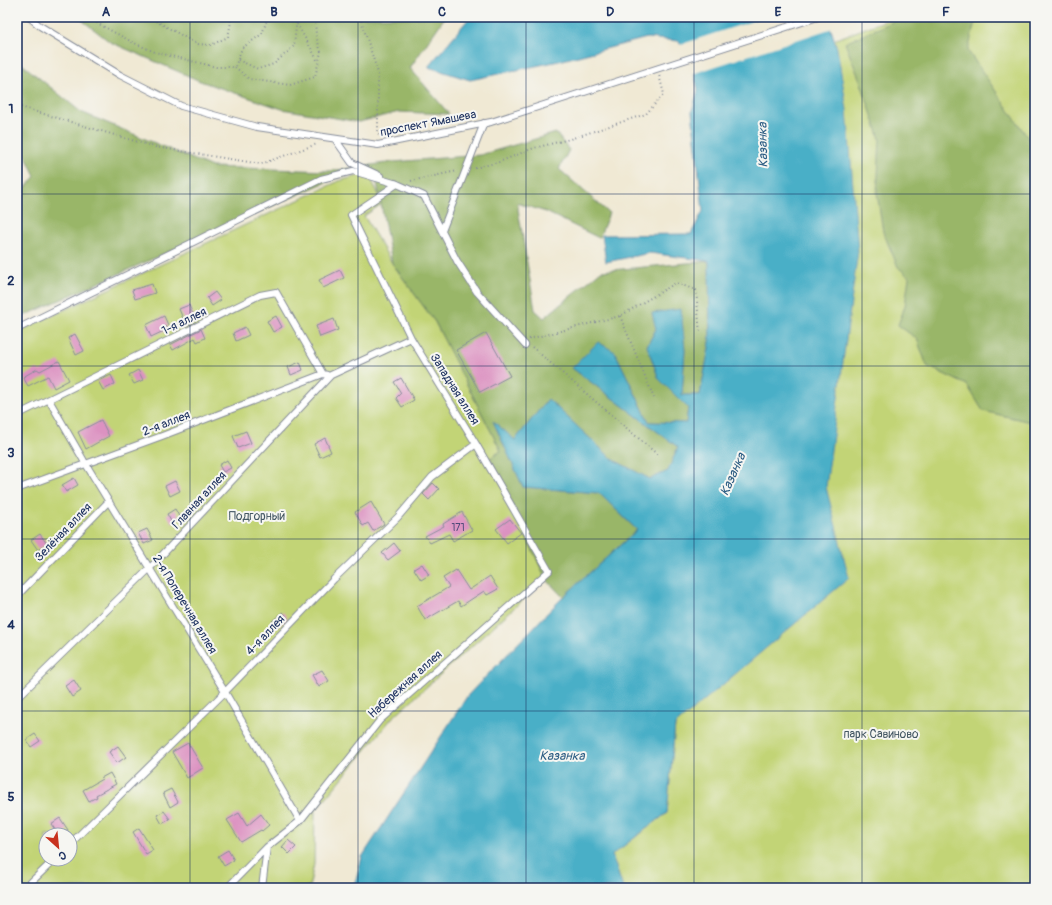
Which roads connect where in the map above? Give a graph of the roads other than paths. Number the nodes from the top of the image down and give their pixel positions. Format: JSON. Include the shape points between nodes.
{"nodes":[{"id":1,"x":29,"y":17,"type":"edge"},
{"id":2,"x":818,"y":17,"type":"edge"},
{"id":3,"x":484,"y":123,"type":"junction"},
{"id":4,"x":335,"y":138,"type":"junction"},
{"id":5,"x":397,"y":184,"type":"junction"},
{"id":6,"x":442,"y":231,"type":"junction"},
{"id":7,"x":17,"y":329,"type":"edge"},
{"id":8,"x":411,"y":338,"type":"junction"},
{"id":9,"x":526,"y":343,"type":"road end"},
{"id":10,"x":323,"y":374,"type":"junction"},
{"id":11,"x":331,"y":375,"type":"junction"},
{"id":12,"x":49,"y":400,"type":"junction"},
{"id":13,"x":17,"y":415,"type":"edge"},
{"id":14,"x":476,"y":444,"type":"junction"},
{"id":15,"x":86,"y":464,"type":"junction"},
{"id":16,"x":17,"y":489,"type":"edge"},
{"id":17,"x":109,"y":501,"type":"junction"},
{"id":18,"x":150,"y":568,"type":"junction"},
{"id":19,"x":548,"y":571,"type":"joint"},
{"id":20,"x":17,"y":596,"type":"edge"},
{"id":21,"x":225,"y":692,"type":"junction"},
{"id":22,"x":17,"y":698,"type":"edge"},
{"id":23,"x":300,"y":821,"type":"junction"},
{"id":24,"x":78,"y":836,"type":"edge"},
{"id":25,"x":267,"y":846,"type":"junction"},
{"id":26,"x":47,"y":867,"type":"edge"},
{"id":27,"x":25,"y":888,"type":"edge"},
{"id":28,"x":227,"y":888,"type":"edge"},
{"id":29,"x":262,"y":888,"type":"edge"}],
"edges":[{"from":1,"to":4,"type":"lane","name":"проспект Ямашева","via":[[120,75],[181,106],[257,127]]},
{"from":2,"to":3,"type":"lane","name":"проспект Ямашева"},
{"from":3,"to":4,"type":"lane","name":"проспект Ямашева","via":[[378,145]]},
{"from":3,"to":6,"type":"lane"},
{"from":4,"to":5,"type":"lane","via":[[352,163]]},
{"from":5,"to":6,"type":"lane","via":[[424,196]]},
{"from":5,"to":7,"type":"lane","via":[[353,171],[321,179]]},
{"from":5,"to":8,"type":"lane","name":"Западная аллея","via":[[350,215]]},
{"from":6,"to":9,"type":"lane","via":[[477,292]]},
{"from":8,"to":11,"type":"lane","name":"Главная аллея"},
{"from":8,"to":14,"type":"lane","name":"Западная аллея"},
{"from":10,"to":11,"type":"lane"},
{"from":10,"to":12,"type":"lane","name":"1-я аллея","via":[[276,292],[260,295]]},
{"from":10,"to":15,"type":"lane","name":"2-я аллея"},
{"from":11,"to":18,"type":"lane","name":"Главная аллея"},
{"from":12,"to":13,"type":"lane","name":"1-я аллея"},
{"from":12,"to":15,"type":"lane","name":"2-я Поперечная аллея"},
{"from":14,"to":19,"type":"lane","name":"Западная аллея"},
{"from":14,"to":21,"type":"lane","name":"4-я аллея","via":[[432,476],[398,516]]},
{"from":15,"to":16,"type":"lane","name":"2-я аллея"},
{"from":15,"to":17,"type":"lane","name":"2-я Поперечная аллея"},
{"from":17,"to":18,"type":"lane","name":"2-я Поперечная аллея"},
{"from":17,"to":20,"type":"lane","name":"Зелёная аллея"},
{"from":18,"to":21,"type":"lane","name":"2-я Поперечная аллея"},
{"from":18,"to":22,"type":"lane","name":"Главная аллея"},
{"from":19,"to":23,"type":"lane","name":"Набережная аллея","via":[[380,720]]},
{"from":21,"to":23,"type":"lane","name":"2-я Поперечная аллея"},
{"from":21,"to":24,"type":"lane","name":"4-я аллея"},
{"from":23,"to":25,"type":"lane","name":"Набережная аллея"},
{"from":25,"to":28,"type":"lane","name":"Набережная аллея"},
{"from":25,"to":29,"type":"lane"},
{"from":26,"to":27,"type":"lane"}]}
